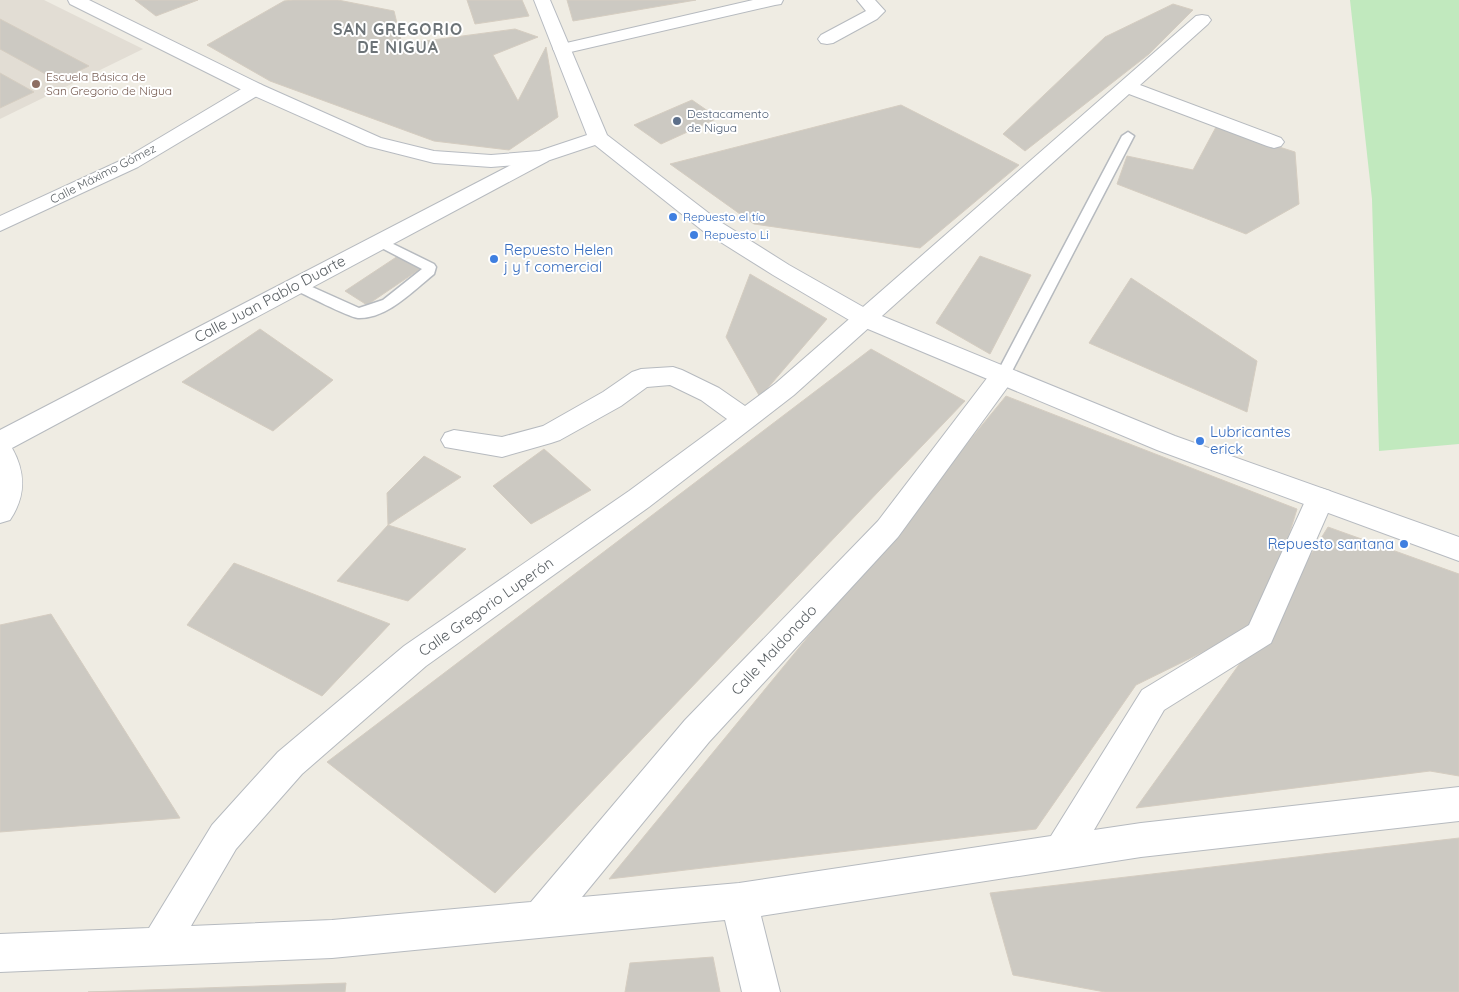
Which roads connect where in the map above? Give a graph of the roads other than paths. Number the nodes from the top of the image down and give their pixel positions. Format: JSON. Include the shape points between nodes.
{"nodes":[{"id":1,"x":76,"y":0,"type":"edge"},
{"id":2,"x":542,"y":0,"type":"edge"},
{"id":3,"x":775,"y":0,"type":"edge"},
{"id":4,"x":865,"y":0,"type":"edge"},
{"id":5,"x":1202,"y":20,"type":"dead end"},
{"id":6,"x":827,"y":39,"type":"dead end"},
{"id":7,"x":562,"y":49,"type":"junction"},
{"id":8,"x":1127,"y":87,"type":"junction"},
{"id":9,"x":255,"y":89,"type":"junction"},
{"id":10,"x":1128,"y":136,"type":"dead end"},
{"id":11,"x":598,"y":138,"type":"junction"},
{"id":12,"x":1274,"y":142,"type":"dead end"},
{"id":13,"x":542,"y":157,"type":"junction"},
{"id":14,"x":0,"y":224,"type":"edge"},
{"id":15,"x":379,"y":241,"type":"junction"},
{"id":16,"x":296,"y":285,"type":"junction"},
{"id":17,"x":864,"y":318,"type":"junction"},
{"id":18,"x":1003,"y":375,"type":"junction"},
{"id":19,"x":745,"y":419,"type":"junction"},
{"id":20,"x":454,"y":440,"type":"dead end"},
{"id":21,"x":0,"y":442,"type":"edge"},
{"id":22,"x":0,"y":451,"type":"edge"},
{"id":23,"x":1320,"y":499,"type":"junction"},
{"id":24,"x":0,"y":512,"type":"edge"},
{"id":25,"x":1459,"y":549,"type":"edge"},
{"id":26,"x":1459,"y":804,"type":"edge"},
{"id":27,"x":1061,"y":853,"type":"junction"},
{"id":28,"x":739,"y":901,"type":"junction"},
{"id":29,"x":540,"y":920,"type":"junction"},
{"id":30,"x":159,"y":946,"type":"junction"},
{"id":31,"x":0,"y":953,"type":"edge"},
{"id":32,"x":761,"y":992,"type":"edge"}],
"edges":[{"from":1,"to":9,"type":"street"},
{"from":2,"to":7,"type":"street"},
{"from":3,"to":7,"type":"street"},
{"from":4,"to":6,"type":"street","via":[[876,11]]},
{"from":5,"to":8,"type":"street","name":"Calle Gregorio Luperón"},
{"from":7,"to":11,"type":"street"},
{"from":8,"to":12,"type":"street"},
{"from":8,"to":17,"type":"street","name":"Calle Gregorio Luperón"},
{"from":9,"to":13,"type":"street","via":[[374,142],[434,158],[491,161]]},
{"from":9,"to":14,"type":"street","name":"Calle Máximo Gómez","via":[[131,163]]},
{"from":10,"to":18,"type":"lane"},
{"from":11,"to":13,"type":"street"},
{"from":11,"to":17,"type":"street","via":[[711,226]]},
{"from":13,"to":15,"type":"street","name":"Calle Juan Pablo Duarte"},
{"from":15,"to":16,"type":"street","name":"Calle Juan Pablo Duarte"},
{"from":15,"to":16,"type":"lane","via":[[429,267],[429,271],[386,306],[358,313]]},
{"from":16,"to":21,"type":"street","name":"Calle Juan Pablo Duarte"},
{"from":17,"to":18,"type":"street"},
{"from":17,"to":19,"type":"street","name":"Calle Gregorio Luperón","via":[[785,389]]},
{"from":18,"to":23,"type":"street","via":[[1166,443]]},
{"from":18,"to":29,"type":"street","name":"Calle Maldonado","via":[[888,529],[697,731]]},
{"from":19,"to":20,"type":"street","via":[[710,394],[673,376],[641,378],[612,399],[551,434],[502,447]]},
{"from":19,"to":30,"type":"street","name":"Calle Gregorio Luperón","via":[[639,499],[415,656],[290,763],[224,837]]},
{"from":22,"to":24,"type":"street","via":[[6,460],[10,479]]},
{"from":23,"to":25,"type":"street"},
{"from":23,"to":27,"type":"street","via":[[1260,634],[1153,700]]},
{"from":26,"to":27,"type":"street","via":[[1141,840]]},
{"from":27,"to":28,"type":"street"},
{"from":28,"to":29,"type":"street"},
{"from":28,"to":32,"type":"street"},
{"from":29,"to":30,"type":"street","via":[[332,939]]},
{"from":30,"to":31,"type":"street"}]}
